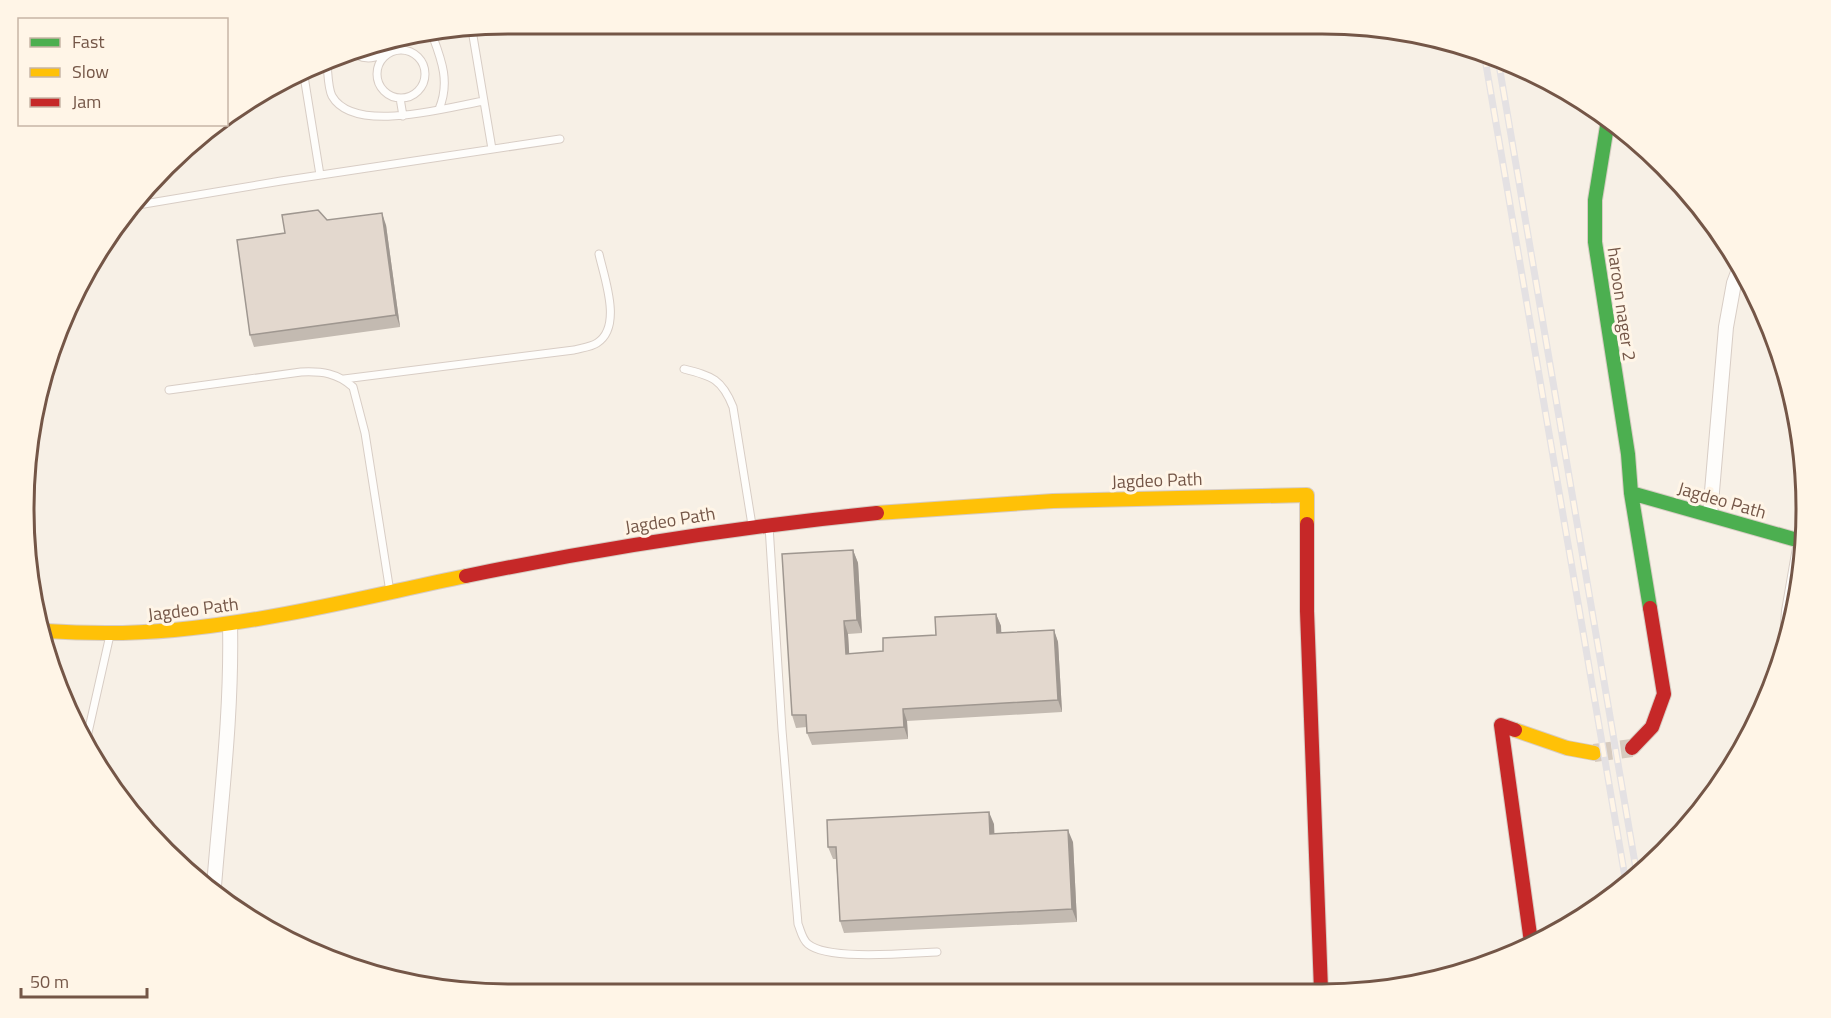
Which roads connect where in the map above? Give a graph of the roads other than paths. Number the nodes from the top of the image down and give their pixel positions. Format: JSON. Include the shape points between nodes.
{"nodes":[{"id":1,"x":473,"y":36,"type":"edge"},
{"id":2,"x":434,"y":41,"type":"edge"},
{"id":3,"x":385,"y":51,"type":"edge"},
{"id":4,"x":383,"y":55,"type":"junction"},
{"id":5,"x":365,"y":57,"type":"edge"},
{"id":6,"x":328,"y":71,"type":"edge"},
{"id":7,"x":305,"y":81,"type":"edge"},
{"id":8,"x":400,"y":98,"type":"junction"},
{"id":9,"x":484,"y":101,"type":"junction"},
{"id":10,"x":439,"y":109,"type":"junction"},
{"id":11,"x":403,"y":116,"type":"junction"},
{"id":12,"x":1606,"y":130,"type":"edge"},
{"id":13,"x":560,"y":139,"type":"dead end"},
{"id":14,"x":492,"y":149,"type":"junction"},
{"id":15,"x":320,"y":175,"type":"junction"},
{"id":16,"x":146,"y":204,"type":"edge"},
{"id":17,"x":599,"y":254,"type":"dead end"},
{"id":18,"x":1736,"y":278,"type":"edge"},
{"id":19,"x":684,"y":369,"type":"dead end"},
{"id":20,"x":344,"y":379,"type":"junction"},
{"id":21,"x":169,"y":390,"type":"dead end"},
{"id":22,"x":1630,"y":493,"type":"junction"},
{"id":23,"x":1710,"y":516,"type":"junction"},
{"id":24,"x":769,"y":523,"type":"junction"},
{"id":25,"x":752,"y":525,"type":"junction"},
{"id":26,"x":1795,"y":540,"type":"edge"},
{"id":27,"x":390,"y":592,"type":"junction"},
{"id":28,"x":230,"y":624,"type":"junction"},
{"id":29,"x":51,"y":631,"type":"edge"},
{"id":30,"x":110,"y":635,"type":"junction"},
{"id":31,"x":89,"y":729,"type":"edge"},
{"id":32,"x":1632,"y":748,"type":"tunnel mouth"},
{"id":33,"x":1594,"y":753,"type":"tunnel mouth"},
{"id":34,"x":215,"y":881,"type":"edge"},
{"id":35,"x":1530,"y":936,"type":"edge"},
{"id":36,"x":937,"y":952,"type":"dead end"},
{"id":37,"x":1321,"y":984,"type":"edge"}],
"edges":[{"from":1,"to":9,"type":"lane"},
{"from":2,"to":10,"type":"lane","via":[[446,84]]},
{"from":3,"to":4,"type":"lane"},
{"from":4,"to":5,"type":"lane"},
{"from":4,"to":8,"type":"lane","via":[[377,79],[386,93]]},
{"from":4,"to":8,"type":"lane","via":[[405,50],[419,57],[423,64],[421,87]]},
{"from":6,"to":11,"type":"lane","via":[[332,96],[348,111],[362,116]]},
{"from":7,"to":15,"type":"lane"},
{"from":8,"to":11,"type":"lane"},
{"from":9,"to":10,"type":"lane"},
{"from":9,"to":14,"type":"lane"},
{"from":10,"to":11,"type":"lane"},
{"from":12,"to":22,"type":"main road","name":"haroon nager 2","via":[[1595,200],[1595,242],[1628,454]]},
{"from":13,"to":14,"type":"lane"},
{"from":14,"to":15,"type":"lane"},
{"from":15,"to":16,"type":"lane"},
{"from":17,"to":20,"type":"lane","via":[[611,318],[608,333],[597,344]]},
{"from":18,"to":23,"type":"street","via":[[1726,327]]},
{"from":19,"to":25,"type":"lane","via":[[707,375],[727,391]]},
{"from":20,"to":21,"type":"lane","via":[[320,371],[301,372]]},
{"from":20,"to":27,"type":"lane","via":[[353,387],[365,433]]},
{"from":22,"to":23,"type":"main road","name":"Jagdeo Path"},
{"from":22,"to":32,"type":"main road","name":"haroon nager 2","via":[[1664,694],[1652,726]]},
{"from":23,"to":26,"type":"main road","name":"Jagdeo Path"},
{"from":24,"to":25,"type":"main road","name":"Jagdeo Path"},
{"from":24,"to":36,"type":"lane","via":[[782,730],[798,924],[803,939],[810,946],[835,953]]},
{"from":24,"to":37,"type":"main road","name":"Jagdeo Path","via":[[980,505],[1307,495],[1307,634]]},
{"from":25,"to":27,"type":"main road","name":"Jagdeo Path"},
{"from":27,"to":28,"type":"main road","name":"Jagdeo Path"},
{"from":28,"to":30,"type":"main road","name":"Jagdeo Path"},
{"from":28,"to":34,"type":"street","via":[[228,742]]},
{"from":29,"to":30,"type":"main road","name":"Jagdeo Path"},
{"from":30,"to":31,"type":"lane"},
{"from":33,"to":35,"type":"main road","via":[[1501,725]]}]}
